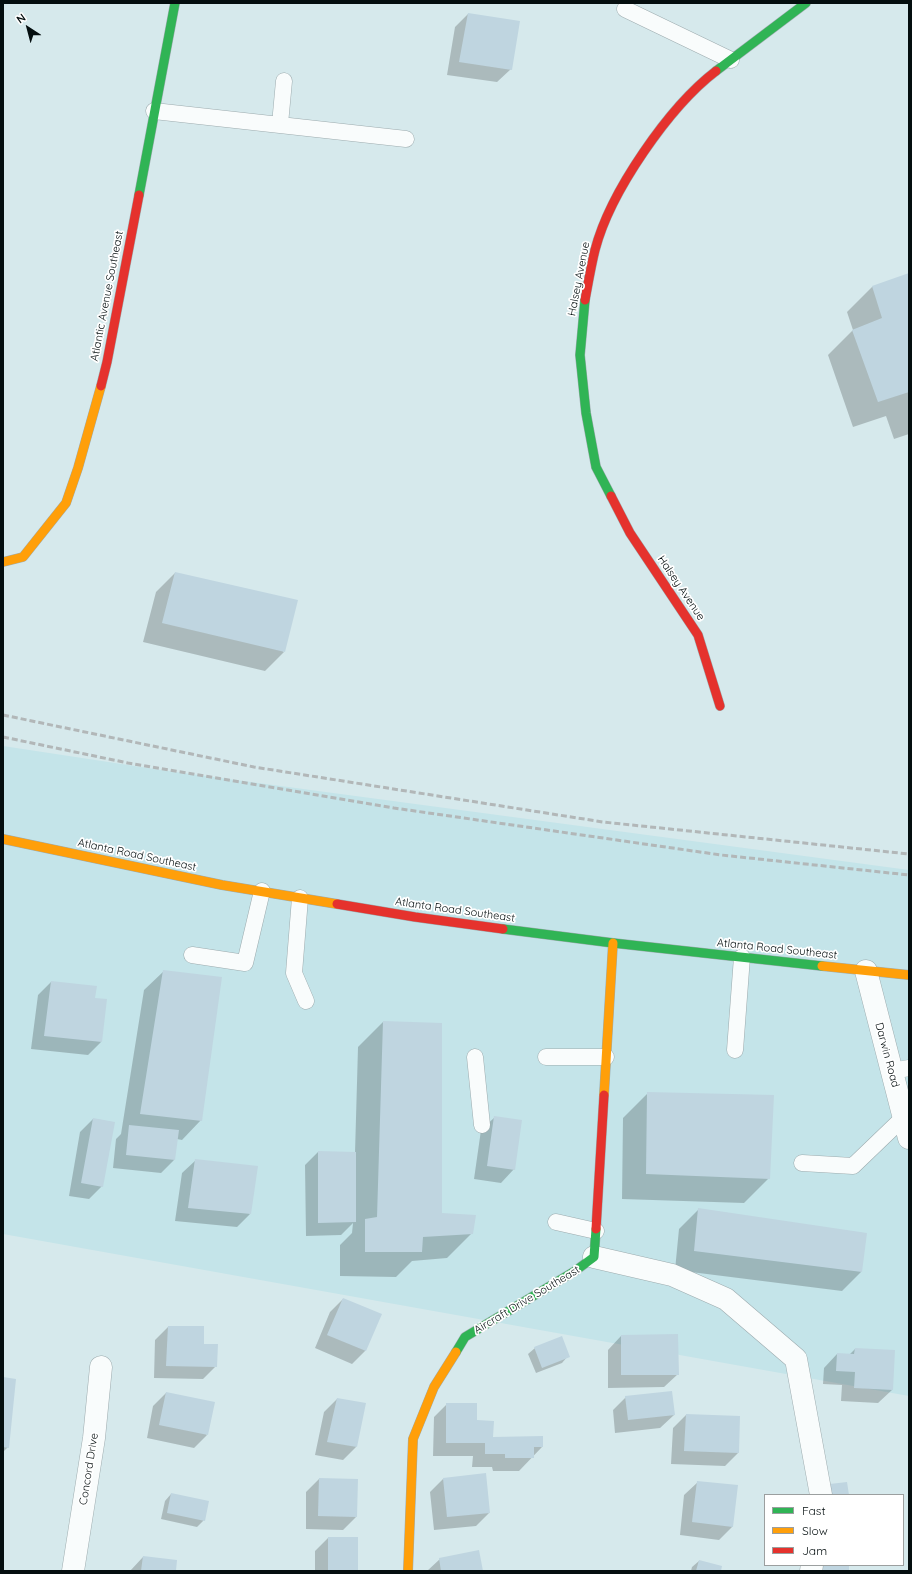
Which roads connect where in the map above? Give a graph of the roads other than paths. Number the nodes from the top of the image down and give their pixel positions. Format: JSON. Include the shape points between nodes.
{"nodes":[{"id":1,"x":174,"y":3,"type":"edge"},
{"id":2,"x":806,"y":3,"type":"edge"},
{"id":3,"x":625,"y":9,"type":"dead end"},
{"id":4,"x":730,"y":60,"type":"junction"},
{"id":5,"x":284,"y":81,"type":"dead end"},
{"id":6,"x":154,"y":111,"type":"junction"},
{"id":7,"x":280,"y":124,"type":"junction"},
{"id":8,"x":406,"y":139,"type":"dead end"},
{"id":9,"x":3,"y":562,"type":"edge"},
{"id":10,"x":720,"y":706,"type":"dead end"},
{"id":11,"x":3,"y":839,"type":"edge"},
{"id":12,"x":262,"y":891,"type":"junction"},
{"id":13,"x":300,"y":898,"type":"junction"},
{"id":14,"x":614,"y":942,"type":"junction"},
{"id":15,"x":192,"y":955,"type":"dead end"},
{"id":16,"x":742,"y":957,"type":"junction"},
{"id":17,"x":866,"y":971,"type":"junction"},
{"id":18,"x":909,"y":975,"type":"edge"},
{"id":19,"x":306,"y":1001,"type":"dead end"},
{"id":20,"x":735,"y":1050,"type":"dead end"},
{"id":21,"x":475,"y":1057,"type":"dead end"},
{"id":22,"x":546,"y":1057,"type":"dead end"},
{"id":23,"x":606,"y":1057,"type":"junction"},
{"id":24,"x":900,"y":1069,"type":"edge"},
{"id":25,"x":904,"y":1118,"type":"junction"},
{"id":26,"x":482,"y":1125,"type":"dead end"},
{"id":27,"x":909,"y":1138,"type":"edge"},
{"id":28,"x":802,"y":1163,"type":"dead end"},
{"id":29,"x":556,"y":1222,"type":"dead end"},
{"id":30,"x":596,"y":1231,"type":"junction"},
{"id":31,"x":594,"y":1257,"type":"junction"},
{"id":32,"x":100,"y":1368,"type":"dead end"},
{"id":33,"x":821,"y":1494,"type":"edge"},
{"id":34,"x":73,"y":1571,"type":"edge"},
{"id":35,"x":408,"y":1571,"type":"edge"}],
"edges":[{"from":1,"to":6,"type":"street","name":"Atlantic Avenue Southeast"},
{"from":2,"to":4,"type":"street","name":"Halsey Avenue"},
{"from":3,"to":4,"type":"lane"},
{"from":4,"to":10,"type":"street","name":"Halsey Avenue","via":[[701,83],[657,132],[609,211],[595,249],[585,299],[580,355],[586,413],[596,467],[630,533],[698,635]]},
{"from":5,"to":7,"type":"lane"},
{"from":6,"to":7,"type":"lane"},
{"from":6,"to":9,"type":"street","name":"Atlantic Avenue Southeast","via":[[108,362],[78,468],[66,503],[23,556]]},
{"from":7,"to":8,"type":"lane"},
{"from":11,"to":12,"type":"street","name":"Atlanta Road Southeast"},
{"from":12,"to":13,"type":"street","name":"Atlanta Road Southeast"},
{"from":12,"to":15,"type":"lane","via":[[245,963]]},
{"from":13,"to":14,"type":"street","name":"Atlanta Road Southeast","via":[[415,917]]},
{"from":13,"to":19,"type":"lane","via":[[294,973]]},
{"from":14,"to":16,"type":"street","name":"Atlanta Road Southeast"},
{"from":14,"to":23,"type":"street"},
{"from":16,"to":17,"type":"street","name":"Atlanta Road Southeast"},
{"from":16,"to":20,"type":"lane"},
{"from":17,"to":18,"type":"street","name":"Atlanta Road Southeast"},
{"from":17,"to":24,"type":"street","name":"Darwin Road"},
{"from":21,"to":26,"type":"lane"},
{"from":22,"to":23,"type":"lane"},
{"from":23,"to":30,"type":"street"},
{"from":24,"to":25,"type":"street","name":"Darwin Road"},
{"from":25,"to":27,"type":"street","name":"Darwin Road"},
{"from":25,"to":28,"type":"lane","via":[[853,1166]]},
{"from":29,"to":30,"type":"lane"},
{"from":30,"to":31,"type":"street"},
{"from":31,"to":33,"type":"street","via":[[672,1275],[726,1298],[796,1359]]},
{"from":31,"to":35,"type":"street","name":"Aircraft Drive Southeast","via":[[465,1337],[434,1387],[413,1439]]},
{"from":32,"to":34,"type":"street","name":"Concord Drive","via":[[94,1438]]}]}
